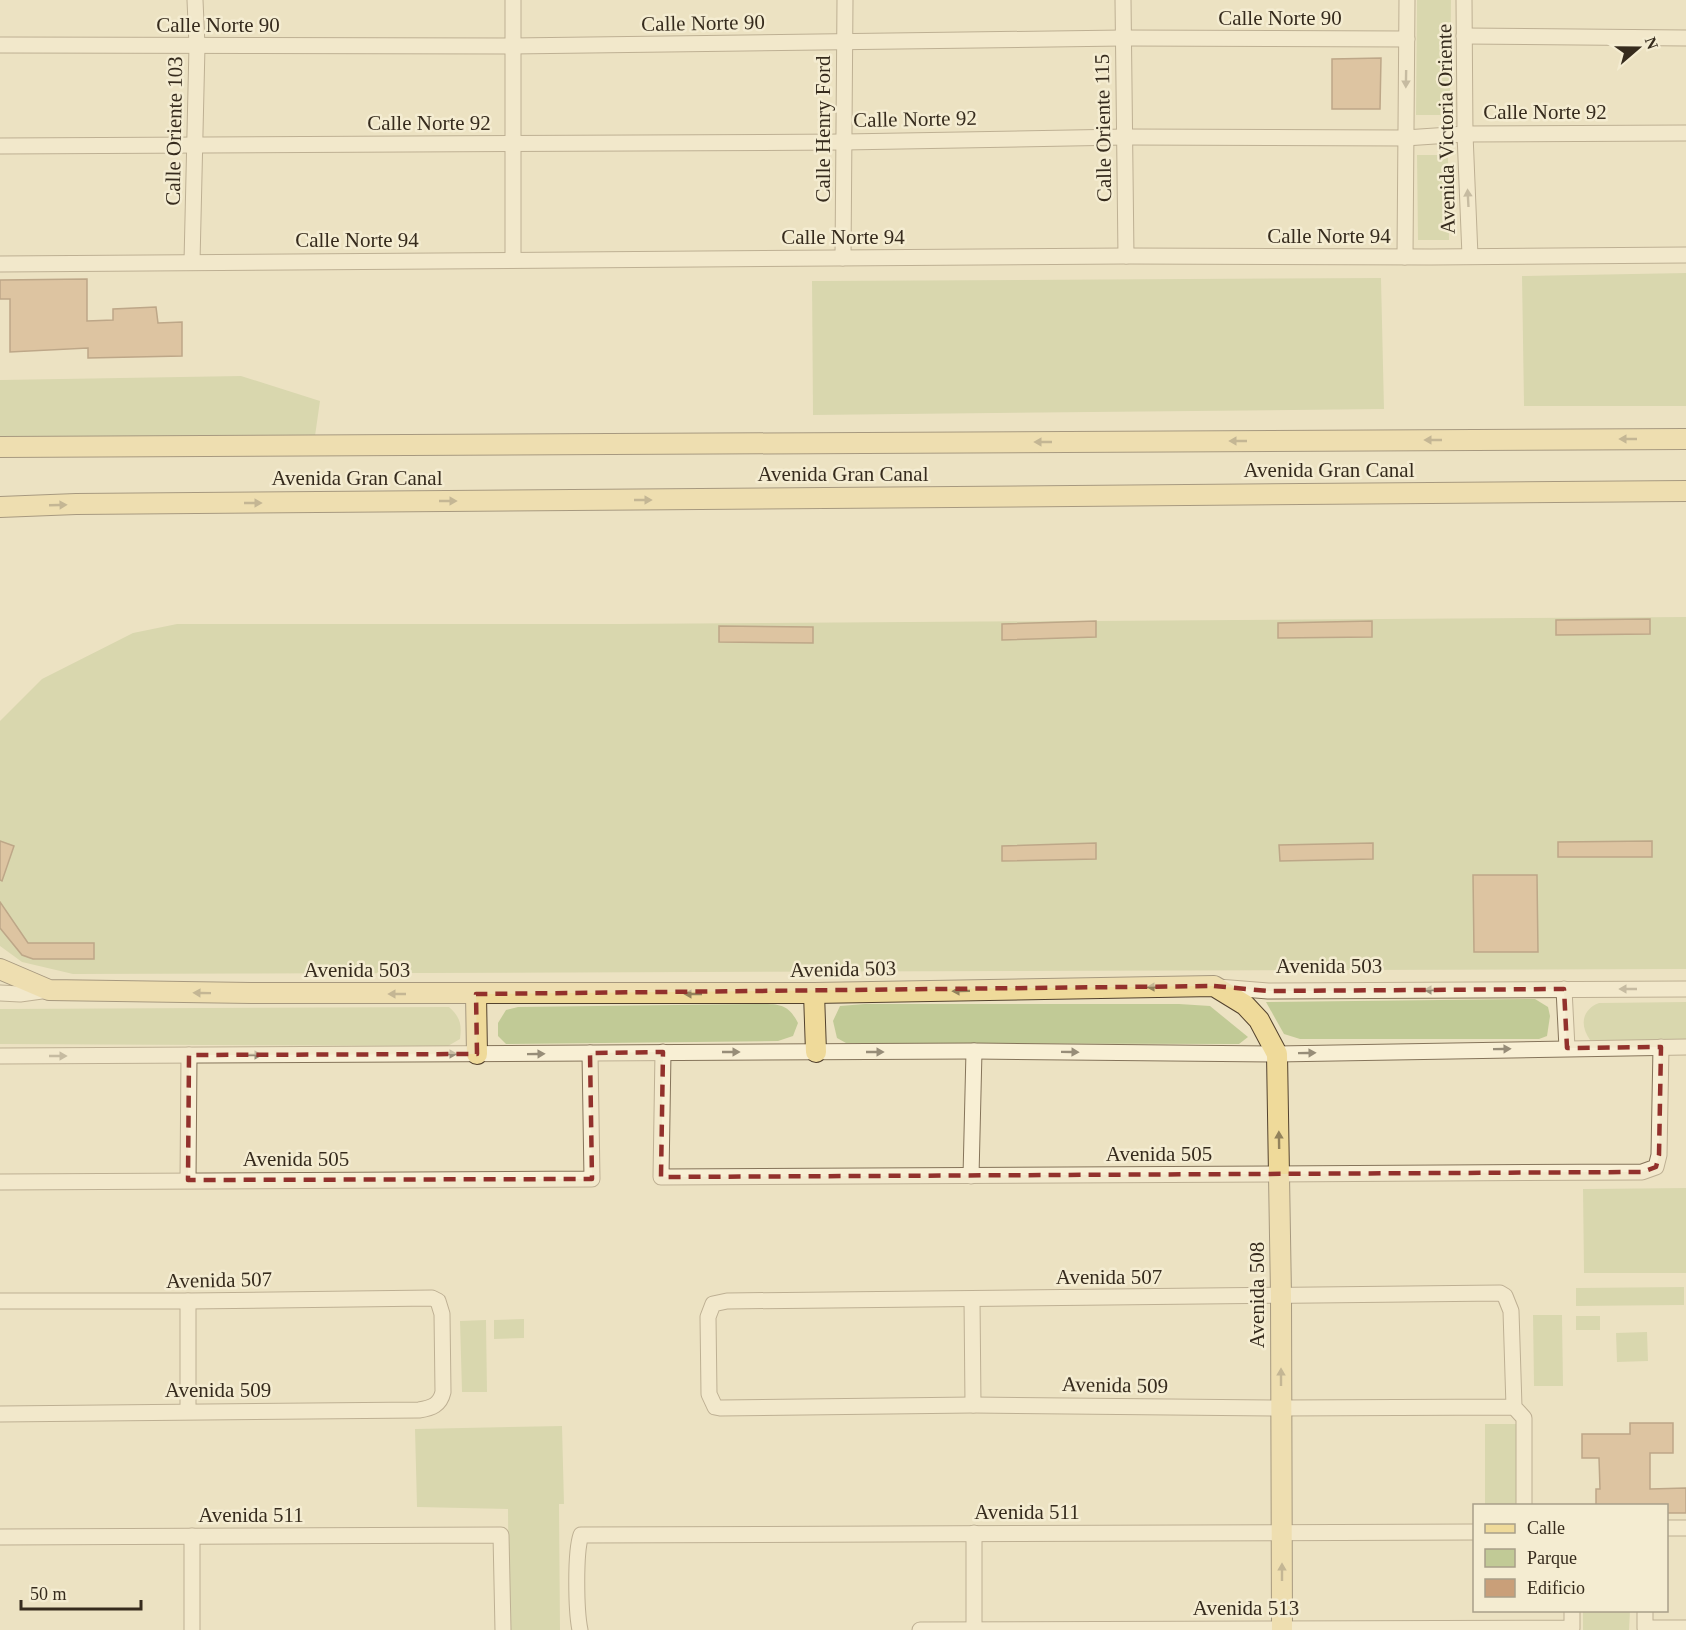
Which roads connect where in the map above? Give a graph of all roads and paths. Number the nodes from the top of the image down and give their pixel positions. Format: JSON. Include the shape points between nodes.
{"nodes":[{"id":1,"x":195,"y":0,"type":"edge"},
{"id":2,"x":513,"y":0,"type":"edge"},
{"id":3,"x":845,"y":0,"type":"edge"},
{"id":4,"x":1123,"y":0,"type":"edge"},
{"id":5,"x":1407,"y":0,"type":"edge"},
{"id":6,"x":1464,"y":0,"type":"edge"},
{"id":7,"x":1464,"y":36,"type":"junction"},
{"id":8,"x":1123,"y":38,"type":"junction"},
{"id":9,"x":1686,"y":38,"type":"edge"},
{"id":10,"x":1407,"y":39,"type":"junction"},
{"id":11,"x":844,"y":42,"type":"junction"},
{"id":12,"x":0,"y":45,"type":"edge"},
{"id":13,"x":512,"y":45,"type":"junction"},
{"id":14,"x":196,"y":46,"type":"junction"},
{"id":15,"x":1686,"y":133,"type":"edge"},
{"id":16,"x":1465,"y":134,"type":"junction"},
{"id":17,"x":1125,"y":137,"type":"junction"},
{"id":18,"x":1405,"y":138,"type":"junction"},
{"id":19,"x":844,"y":142,"type":"junction"},
{"id":20,"x":512,"y":144,"type":"junction"},
{"id":21,"x":195,"y":145,"type":"junction"},
{"id":22,"x":0,"y":146,"type":"edge"},
{"id":23,"x":1686,"y":255,"type":"edge"},
{"id":24,"x":1126,"y":256,"type":"junction"},
{"id":25,"x":1470,"y":256,"type":"junction"},
{"id":26,"x":1406,"y":257,"type":"junction"},
{"id":27,"x":843,"y":258,"type":"junction"},
{"id":28,"x":513,"y":260,"type":"junction"},
{"id":29,"x":192,"y":262,"type":"junction"},
{"id":30,"x":0,"y":264,"type":"edge"},
{"id":31,"x":1686,"y":439,"type":"edge"},
{"id":32,"x":0,"y":447,"type":"edge"},
{"id":33,"x":1686,"y":491,"type":"edge"},
{"id":34,"x":0,"y":507,"type":"edge"},
{"id":35,"x":0,"y":969,"type":"edge"},
{"id":36,"x":1214,"y":986,"type":"junction"},
{"id":37,"x":1564,"y":989,"type":"junction"},
{"id":38,"x":1686,"y":989,"type":"edge"},
{"id":39,"x":49,"y":990,"type":"junction"},
{"id":40,"x":0,"y":993,"type":"edge"},
{"id":41,"x":814,"y":993,"type":"junction"},
{"id":42,"x":476,"y":994,"type":"junction"},
{"id":43,"x":1661,"y":1047,"type":"junction"},
{"id":44,"x":1686,"y":1047,"type":"edge"},
{"id":45,"x":1567,"y":1048,"type":"junction"},
{"id":46,"x":974,"y":1051,"type":"junction"},
{"id":47,"x":663,"y":1052,"type":"junction"},
{"id":48,"x":816,"y":1052,"type":"junction"},
{"id":49,"x":591,"y":1053,"type":"junction"},
{"id":50,"x":477,"y":1054,"type":"junction"},
{"id":51,"x":1277,"y":1054,"type":"junction"},
{"id":52,"x":189,"y":1055,"type":"junction"},
{"id":53,"x":0,"y":1056,"type":"edge"},
{"id":54,"x":1280,"y":1174,"type":"junction"},
{"id":55,"x":972,"y":1176,"type":"junction"},
{"id":56,"x":188,"y":1180,"type":"junction"},
{"id":57,"x":0,"y":1182,"type":"edge"},
{"id":58,"x":1281,"y":1296,"type":"junction"},
{"id":59,"x":972,"y":1299,"type":"junction"},
{"id":60,"x":0,"y":1301,"type":"edge"},
{"id":61,"x":188,"y":1301,"type":"junction"},
{"id":62,"x":436,"y":1405,"type":"joint"},
{"id":63,"x":973,"y":1405,"type":"junction"},
{"id":64,"x":715,"y":1407,"type":"joint"},
{"id":65,"x":1514,"y":1407,"type":"junction"},
{"id":66,"x":1281,"y":1408,"type":"junction"},
{"id":67,"x":188,"y":1411,"type":"junction"},
{"id":68,"x":0,"y":1414,"type":"edge"},
{"id":69,"x":1524,"y":1504,"type":"edge"},
{"id":70,"x":1668,"y":1528,"type":"edge"},
{"id":71,"x":1686,"y":1528,"type":"edge"},
{"id":72,"x":1281,"y":1532,"type":"junction"},
{"id":73,"x":1473,"y":1532,"type":"edge"},
{"id":74,"x":974,"y":1533,"type":"junction"},
{"id":75,"x":192,"y":1536,"type":"junction"},
{"id":76,"x":0,"y":1537,"type":"edge"},
{"id":77,"x":1572,"y":1612,"type":"edge"},
{"id":78,"x":1645,"y":1612,"type":"edge"},
{"id":79,"x":1686,"y":1628,"type":"edge"},
{"id":80,"x":1282,"y":1629,"type":"edge"},
{"id":81,"x":192,"y":1630,"type":"edge"},
{"id":82,"x":502,"y":1630,"type":"edge"},
{"id":83,"x":580,"y":1630,"type":"edge"},
{"id":84,"x":920,"y":1630,"type":"edge"},
{"id":85,"x":974,"y":1630,"type":"edge"}],
"edges":[{"from":1,"to":14,"type":"street","name":"Calle Oriente 103"},
{"from":2,"to":13,"type":"street"},
{"from":3,"to":11,"type":"street","name":"Calle Henry Ford"},
{"from":4,"to":8,"type":"street","name":"Calle Oriente 115"},
{"from":5,"to":10,"type":"street","name":"Avenida Victoria Oriente"},
{"from":6,"to":7,"type":"street","name":"Avenida Victoria Oriente"},
{"from":7,"to":9,"type":"street"},
{"from":7,"to":16,"type":"street","name":"Avenida Victoria Oriente"},
{"from":8,"to":10,"type":"street","name":"Calle Norte 90"},
{"from":8,"to":11,"type":"street","name":"Calle Norte 90"},
{"from":8,"to":17,"type":"street","name":"Calle Oriente 115"},
{"from":10,"to":18,"type":"street","name":"Avenida Victoria Oriente","one_way":true},
{"from":11,"to":13,"type":"street","name":"Calle Norte 90"},
{"from":11,"to":19,"type":"street","name":"Calle Henry Ford"},
{"from":12,"to":14,"type":"street","name":"Calle Norte 90"},
{"from":13,"to":14,"type":"street","name":"Calle Norte 90"},
{"from":13,"to":20,"type":"street"},
{"from":14,"to":21,"type":"street","name":"Calle Oriente 103"},
{"from":15,"to":16,"type":"street","name":"Calle Norte 92"},
{"from":16,"to":18,"type":"street","name":"Calle Norte 92"},
{"from":25,"to":16,"type":"street","name":"Avenida Victoria Oriente","one_way":true},
{"from":17,"to":18,"type":"street","name":"Calle Norte 92"},
{"from":17,"to":19,"type":"street","name":"Calle Norte 92"},
{"from":17,"to":24,"type":"street","name":"Calle Oriente 115"},
{"from":18,"to":26,"type":"street","name":"Avenida Victoria Oriente"},
{"from":19,"to":20,"type":"street","name":"Calle Norte 92"},
{"from":19,"to":27,"type":"street","name":"Calle Henry Ford"},
{"from":20,"to":21,"type":"street","name":"Calle Norte 92"},
{"from":20,"to":28,"type":"street"},
{"from":21,"to":22,"type":"street","name":"Calle Norte 92"},
{"from":21,"to":29,"type":"street","name":"Calle Oriente 103"},
{"from":23,"to":25,"type":"street","name":"Calle Norte 94"},
{"from":24,"to":26,"type":"street","name":"Calle Norte 94"},
{"from":24,"to":27,"type":"street","name":"Calle Norte 94"},
{"from":25,"to":26,"type":"street","name":"Calle Norte 94"},
{"from":27,"to":28,"type":"street","name":"Calle Norte 94"},
{"from":28,"to":29,"type":"street","name":"Calle Norte 94"},
{"from":29,"to":30,"type":"street","name":"Calle Norte 94"},
{"from":31,"to":32,"type":"main road","name":"Avenida Gran Canal","one_way":true},
{"from":34,"to":33,"type":"main road","name":"Avenida Gran Canal","one_way":true},
{"from":35,"to":39,"type":"main road"},
{"from":37,"to":36,"type":"street","name":"Avenida 503","one_way":true,"via":[[1268,991]]},
{"from":36,"to":41,"type":"main road","name":"Avenida 503","one_way":true},
{"from":36,"to":51,"type":"main road","name":"Avenida 508","via":[[1245,1005],[1259,1020]]},
{"from":38,"to":37,"type":"street","name":"Avenida 503","one_way":true},
{"from":37,"to":45,"type":"street"},
{"from":39,"to":40,"type":"street","name":"Avenida 503"},
{"from":42,"to":39,"type":"main road","name":"Avenida 503","one_way":true},
{"from":41,"to":42,"type":"main road","name":"Avenida 503","one_way":true},
{"from":41,"to":48,"type":"main road"},
{"from":42,"to":50,"type":"main road"},
{"from":43,"to":44,"type":"street"},
{"from":43,"to":45,"type":"street"},
{"from":43,"to":54,"type":"street","name":"Avenida 505","via":[[1659,1155],[1656,1167],[1642,1172]]},
{"from":51,"to":45,"type":"street","one_way":true},
{"from":48,"to":46,"type":"street","one_way":true},
{"from":46,"to":51,"type":"street","one_way":true},
{"from":46,"to":55,"type":"street"},
{"from":47,"to":48,"type":"street","one_way":true},
{"from":47,"to":49,"type":"street"},
{"from":47,"to":55,"type":"street","name":"Avenida 505","via":[[661,1177]]},
{"from":50,"to":49,"type":"street","one_way":true},
{"from":49,"to":56,"type":"street","name":"Avenida 505","via":[[592,1179]]},
{"from":52,"to":50,"type":"street","one_way":true},
{"from":54,"to":51,"type":"main road","name":"Avenida 508","one_way":true},
{"from":53,"to":52,"type":"street","one_way":true},
{"from":52,"to":56,"type":"street"},
{"from":54,"to":55,"type":"street","name":"Avenida 505"},
{"from":54,"to":58,"type":"main road","name":"Avenida 508"},
{"from":56,"to":57,"type":"street","name":"Avenida 505"},
{"from":58,"to":59,"type":"street","name":"Avenida 507"},
{"from":58,"to":65,"type":"street","name":"Avenida 507","via":[[1492,1292],[1505,1296],[1511,1311]]},
{"from":66,"to":58,"type":"main road","name":"Avenida 508","one_way":true},
{"from":59,"to":63,"type":"street"},
{"from":59,"to":64,"type":"street","name":"Avenida 507","via":[[714,1304],[708,1317],[709,1394]]},
{"from":60,"to":61,"type":"street","name":"Avenida 507"},
{"from":61,"to":62,"type":"street","name":"Avenida 507","via":[[438,1301],[442,1314],[443,1392]]},
{"from":61,"to":67,"type":"street"},
{"from":62,"to":67,"type":"street","name":"Avenida 509","via":[[419,1410]]},
{"from":63,"to":64,"type":"street","name":"Avenida 509"},
{"from":63,"to":66,"type":"street","name":"Avenida 509"},
{"from":65,"to":66,"type":"street","name":"Avenida 509"},
{"from":65,"to":69,"type":"street","via":[[1524,1418]]},
{"from":66,"to":72,"type":"main road","name":"Avenida 508"},
{"from":67,"to":68,"type":"street","name":"Avenida 509"},
{"from":70,"to":71,"type":"street"},
{"from":72,"to":73,"type":"street","name":"Avenida 511"},
{"from":72,"to":74,"type":"street","name":"Avenida 511"},
{"from":80,"to":72,"type":"main road","name":"Avenida 508","one_way":true},
{"from":74,"to":83,"type":"street","name":"Avenida 511","via":[[581,1535],[577,1613]]},
{"from":74,"to":85,"type":"street"},
{"from":75,"to":76,"type":"street","name":"Avenida 511"},
{"from":75,"to":81,"type":"street"},
{"from":75,"to":82,"type":"street","name":"Avenida 511","via":[[501,1535]]},
{"from":77,"to":80,"type":"street","name":"Avenida 513","via":[[1572,1628]]},
{"from":78,"to":79,"type":"street","via":[[1645,1628]]},
{"from":80,"to":85,"type":"street","name":"Avenida 513"},
{"from":84,"to":85,"type":"street","name":"Avenida 513"}]}
